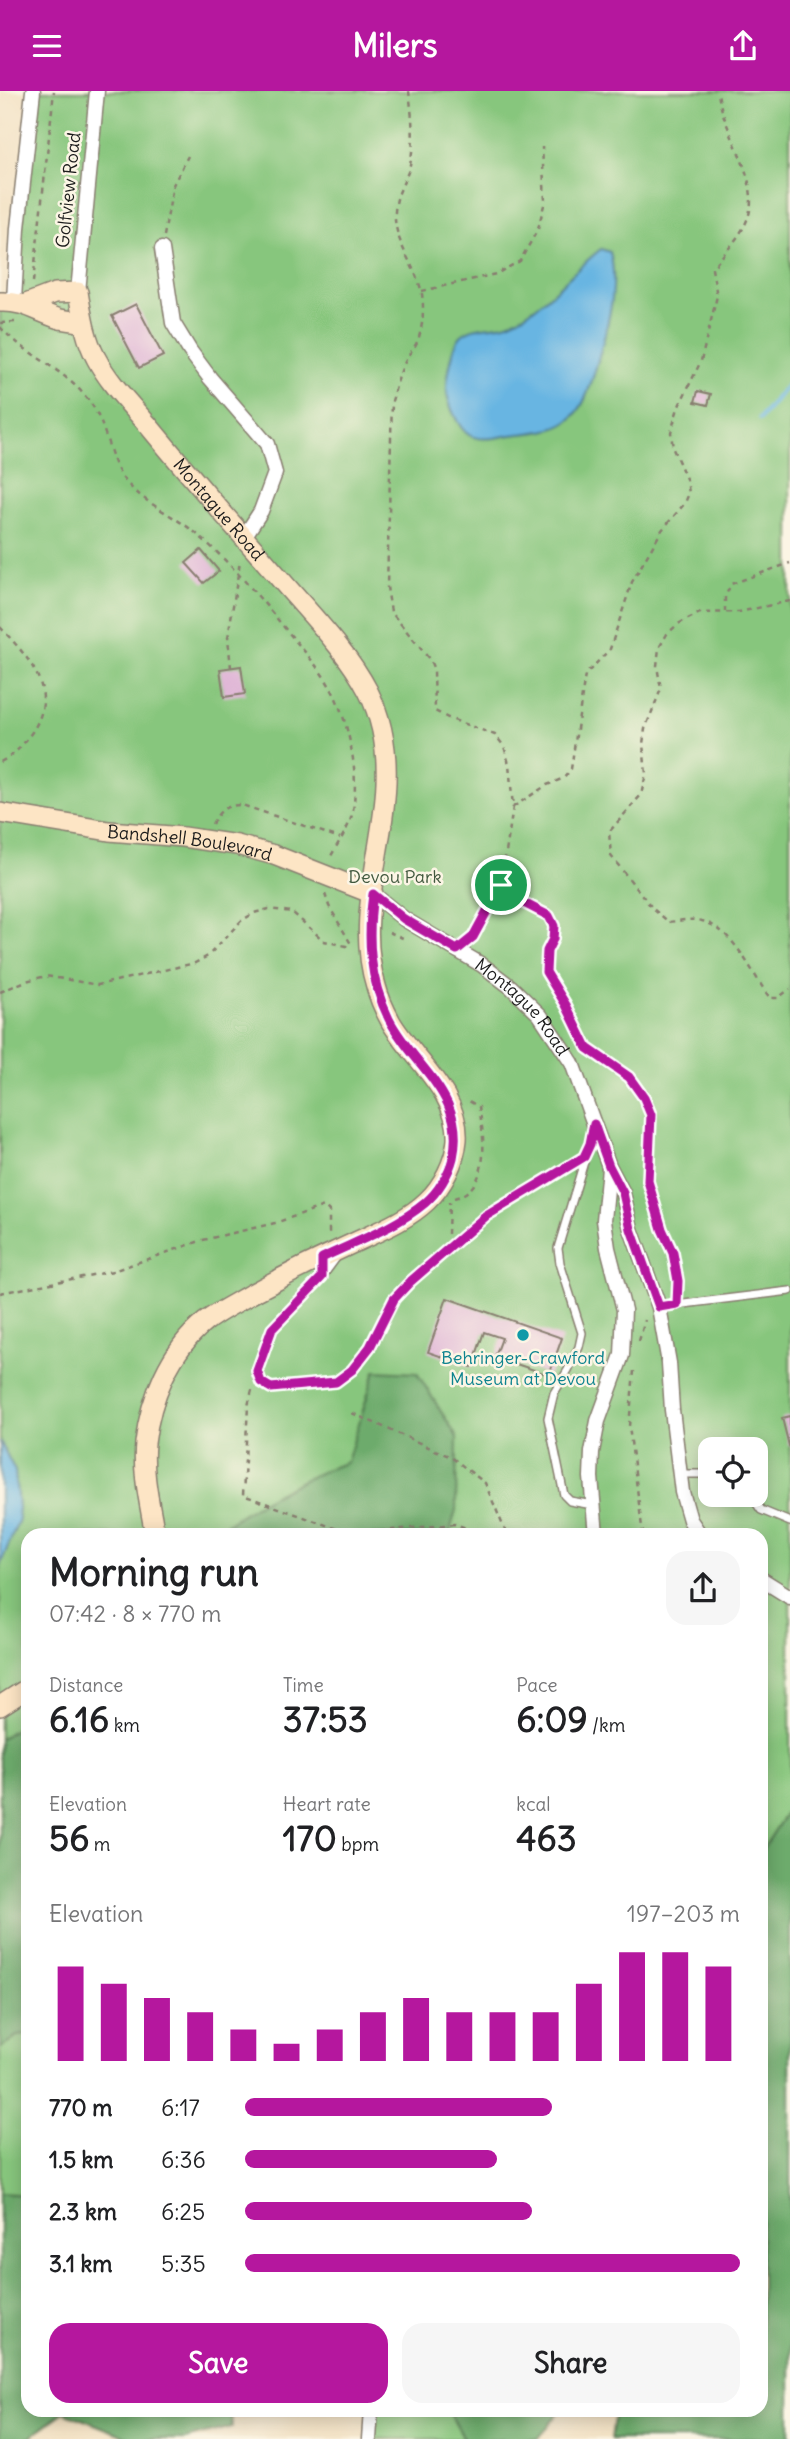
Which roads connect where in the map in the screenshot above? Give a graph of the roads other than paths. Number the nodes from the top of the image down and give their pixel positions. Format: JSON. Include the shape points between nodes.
{"nodes":[{"id":1,"x":33,"y":91,"type":"edge"},
{"id":2,"x":97,"y":91,"type":"edge"},
{"id":3,"x":162,"y":249,"type":"road end"},
{"id":4,"x":78,"y":292,"type":"junction"},
{"id":5,"x":13,"y":303,"type":"edge"},
{"id":6,"x":83,"y":323,"type":"junction"},
{"id":7,"x":244,"y":537,"type":"junction"},
{"id":8,"x":0,"y":813,"type":"edge"},
{"id":9,"x":373,"y":894,"type":"junction"},
{"id":10,"x":594,"y":1124,"type":"junction"},
{"id":11,"x":584,"y":1157,"type":"junction"},
{"id":12,"x":609,"y":1166,"type":"junction"},
{"id":13,"x":322,"y":1267,"type":"junction"},
{"id":14,"x":790,"y":1291,"type":"edge"},
{"id":15,"x":659,"y":1307,"type":"junction"},
{"id":16,"x":680,"y":1474,"type":"junction"},
{"id":17,"x":698,"y":1474,"type":"edge"},
{"id":18,"x":593,"y":1505,"type":"junction"},
{"id":19,"x":759,"y":1507,"type":"edge"},
{"id":20,"x":790,"y":1522,"type":"edge"},
{"id":21,"x":154,"y":1528,"type":"edge"},
{"id":22,"x":595,"y":1528,"type":"edge"},
{"id":23,"x":695,"y":1528,"type":"edge"},
{"id":24,"x":768,"y":1583,"type":"edge"},
{"id":25,"x":790,"y":1597,"type":"edge"},
{"id":26,"x":21,"y":1692,"type":"edge"},
{"id":27,"x":0,"y":1706,"type":"edge"},
{"id":28,"x":371,"y":2417,"type":"edge"},
{"id":29,"x":369,"y":2439,"type":"edge"}],
"edges":[{"from":1,"to":5,"type":"street"},
{"from":2,"to":4,"type":"street","name":"Golfview Road"},
{"from":3,"to":7,"type":"street","via":[[173,323],[210,378],[267,444],[275,473],[261,511]]},
{"from":4,"to":5,"type":"street"},
{"from":4,"to":6,"type":"street","name":"Montague Road"},
{"from":5,"to":6,"type":"street"},
{"from":6,"to":7,"type":"street","name":"Montague Road","via":[[106,375]]},
{"from":7,"to":9,"type":"street","name":"Montague Road","via":[[358,674],[381,724],[387,786]]},
{"from":8,"to":9,"type":"street","name":"Bandshell Boulevard","via":[[237,845]]},
{"from":9,"to":10,"type":"street","name":"Montague Road","via":[[510,987],[540,1015],[572,1063]]},
{"from":9,"to":13,"type":"street","via":[[368,943],[376,986],[390,1021],[448,1103],[457,1140],[451,1167],[427,1202],[345,1247]]},
{"from":10,"to":11,"type":"lane"},
{"from":10,"to":12,"type":"street","name":"Montague Road"},
{"from":11,"to":13,"type":"lane","via":[[486,1216],[411,1281],[394,1299],[370,1347],[336,1382],[271,1388],[261,1382],[257,1371],[272,1329]]},
{"from":11,"to":18,"type":"lane","via":[[558,1248],[582,1333],[548,1417],[565,1495],[570,1501]]},
{"from":12,"to":15,"type":"street","name":"Montague Road","via":[[623,1193]]},
{"from":12,"to":18,"type":"street","via":[[604,1220],[624,1310],[621,1355],[592,1452]]},
{"from":13,"to":21,"type":"street","via":[[235,1303],[204,1323],[182,1346],[156,1394],[145,1445],[145,1481]]},
{"from":14,"to":15,"type":"lane"},
{"from":15,"to":16,"type":"street","name":"Montague Road"},
{"from":16,"to":17,"type":"lane"},
{"from":16,"to":23,"type":"street","name":"Montague Road"},
{"from":18,"to":22,"type":"street"},
{"from":19,"to":20,"type":"lane"},
{"from":24,"to":25,"type":"street"},
{"from":26,"to":27,"type":"street"},
{"from":28,"to":29,"type":"street"}]}
